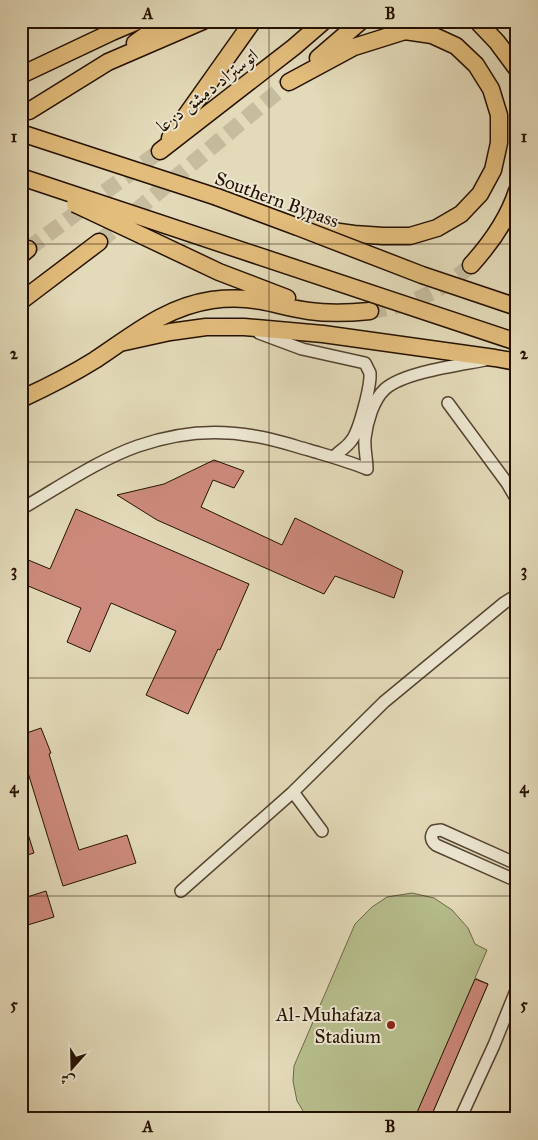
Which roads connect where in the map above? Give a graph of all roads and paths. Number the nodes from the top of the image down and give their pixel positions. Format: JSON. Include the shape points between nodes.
{"nodes":[{"id":1,"x":138,"y":21,"type":"edge"},
{"id":2,"x":166,"y":21,"type":"edge"},
{"id":3,"x":202,"y":21,"type":"edge"},
{"id":4,"x":253,"y":21,"type":"edge"},
{"id":5,"x":324,"y":21,"type":"edge"},
{"id":6,"x":360,"y":21,"type":"edge"},
{"id":7,"x":477,"y":21,"type":"edge"},
{"id":8,"x":108,"y":62,"type":"junction"},
{"id":9,"x":517,"y":69,"type":"edge"},
{"id":10,"x":22,"y":74,"type":"edge"},
{"id":11,"x":30,"y":111,"type":"dead end"},
{"id":12,"x":21,"y":133,"type":"edge"},
{"id":13,"x":21,"y":177,"type":"edge"},
{"id":14,"x":517,"y":191,"type":"edge"},
{"id":15,"x":295,"y":226,"type":"junction"},
{"id":16,"x":99,"y":242,"type":"tunnel mouth"},
{"id":17,"x":471,"y":265,"type":"tunnel mouth"},
{"id":18,"x":21,"y":301,"type":"edge"},
{"id":19,"x":517,"y":307,"type":"edge"},
{"id":20,"x":370,"y":311,"type":"tunnel mouth"},
{"id":21,"x":330,"y":313,"type":"junction"},
{"id":22,"x":244,"y":327,"type":"junction"},
{"id":23,"x":517,"y":342,"type":"edge"},
{"id":24,"x":120,"y":343,"type":"junction"},
{"id":25,"x":495,"y":358,"type":"junction"},
{"id":26,"x":517,"y":362,"type":"edge"},
{"id":27,"x":21,"y":399,"type":"edge"},
{"id":28,"x":448,"y":403,"type":"dead end"},
{"id":29,"x":365,"y":419,"type":"junction"},
{"id":30,"x":334,"y":457,"type":"junction"},
{"id":31,"x":517,"y":500,"type":"edge"},
{"id":32,"x":21,"y":509,"type":"edge"},
{"id":33,"x":517,"y":595,"type":"edge"},
{"id":34,"x":293,"y":792,"type":"junction"},
{"id":35,"x":322,"y":831,"type":"dead end"},
{"id":36,"x":517,"y":864,"type":"edge"},
{"id":37,"x":517,"y":881,"type":"edge"},
{"id":38,"x":181,"y":891,"type":"dead end"},
{"id":39,"x":517,"y":988,"type":"edge"},
{"id":40,"x":460,"y":1119,"type":"edge"}],
"edges":[{"from":1,"to":10,"type":"highway"},
{"from":2,"to":8,"type":"highway"},
{"from":3,"to":8,"type":"highway"},
{"from":4,"to":5,"type":"highway","name":"اتوستراد دمشق درعا","via":[[160,152]]},
{"from":6,"to":15,"type":"highway","via":[[289,82],[354,47],[405,31],[432,35],[456,46],[476,65],[491,89],[499,115],[500,143],[493,170],[480,194],[461,214],[437,228],[410,236]]},
{"from":7,"to":9,"type":"highway"},
{"from":8,"to":11,"type":"highway"},
{"from":12,"to":15,"type":"highway","name":"Southern Bypass","bridge":true},
{"from":13,"to":21,"type":"highway","bridge":true,"via":[[219,272]]},
{"from":13,"to":23,"type":"highway","bridge":true},
{"from":14,"to":17,"type":"highway","via":[[496,235]]},
{"from":15,"to":19,"type":"highway","name":"Southern Bypass","bridge":true,"via":[[422,275]]},
{"from":16,"to":18,"type":"highway"},
{"from":20,"to":21,"type":"highway"},
{"from":21,"to":24,"type":"highway","via":[[253,300],[212,300],[166,314]]},
{"from":22,"to":24,"type":"highway","via":[[206,327]]},
{"from":22,"to":25,"type":"highway","via":[[323,334]]},
{"from":22,"to":29,"type":"street","via":[[302,349],[365,363],[370,378]]},
{"from":24,"to":27,"type":"highway","via":[[58,382]]},
{"from":25,"to":26,"type":"highway"},
{"from":25,"to":29,"type":"street","via":[[399,380],[378,397]]},
{"from":28,"to":31,"type":"street"},
{"from":29,"to":30,"type":"street","via":[[349,444]]},
{"from":29,"to":30,"type":"street","via":[[367,469]]},
{"from":30,"to":32,"type":"street","via":[[253,436],[230,433],[183,435],[116,455]]},
{"from":33,"to":34,"type":"street","via":[[384,702]]},
{"from":34,"to":35,"type":"street"},
{"from":34,"to":38,"type":"street"},
{"from":36,"to":37,"type":"street","via":[[441,830],[434,831],[431,837],[436,845]]},
{"from":39,"to":40,"type":"street"}]}
